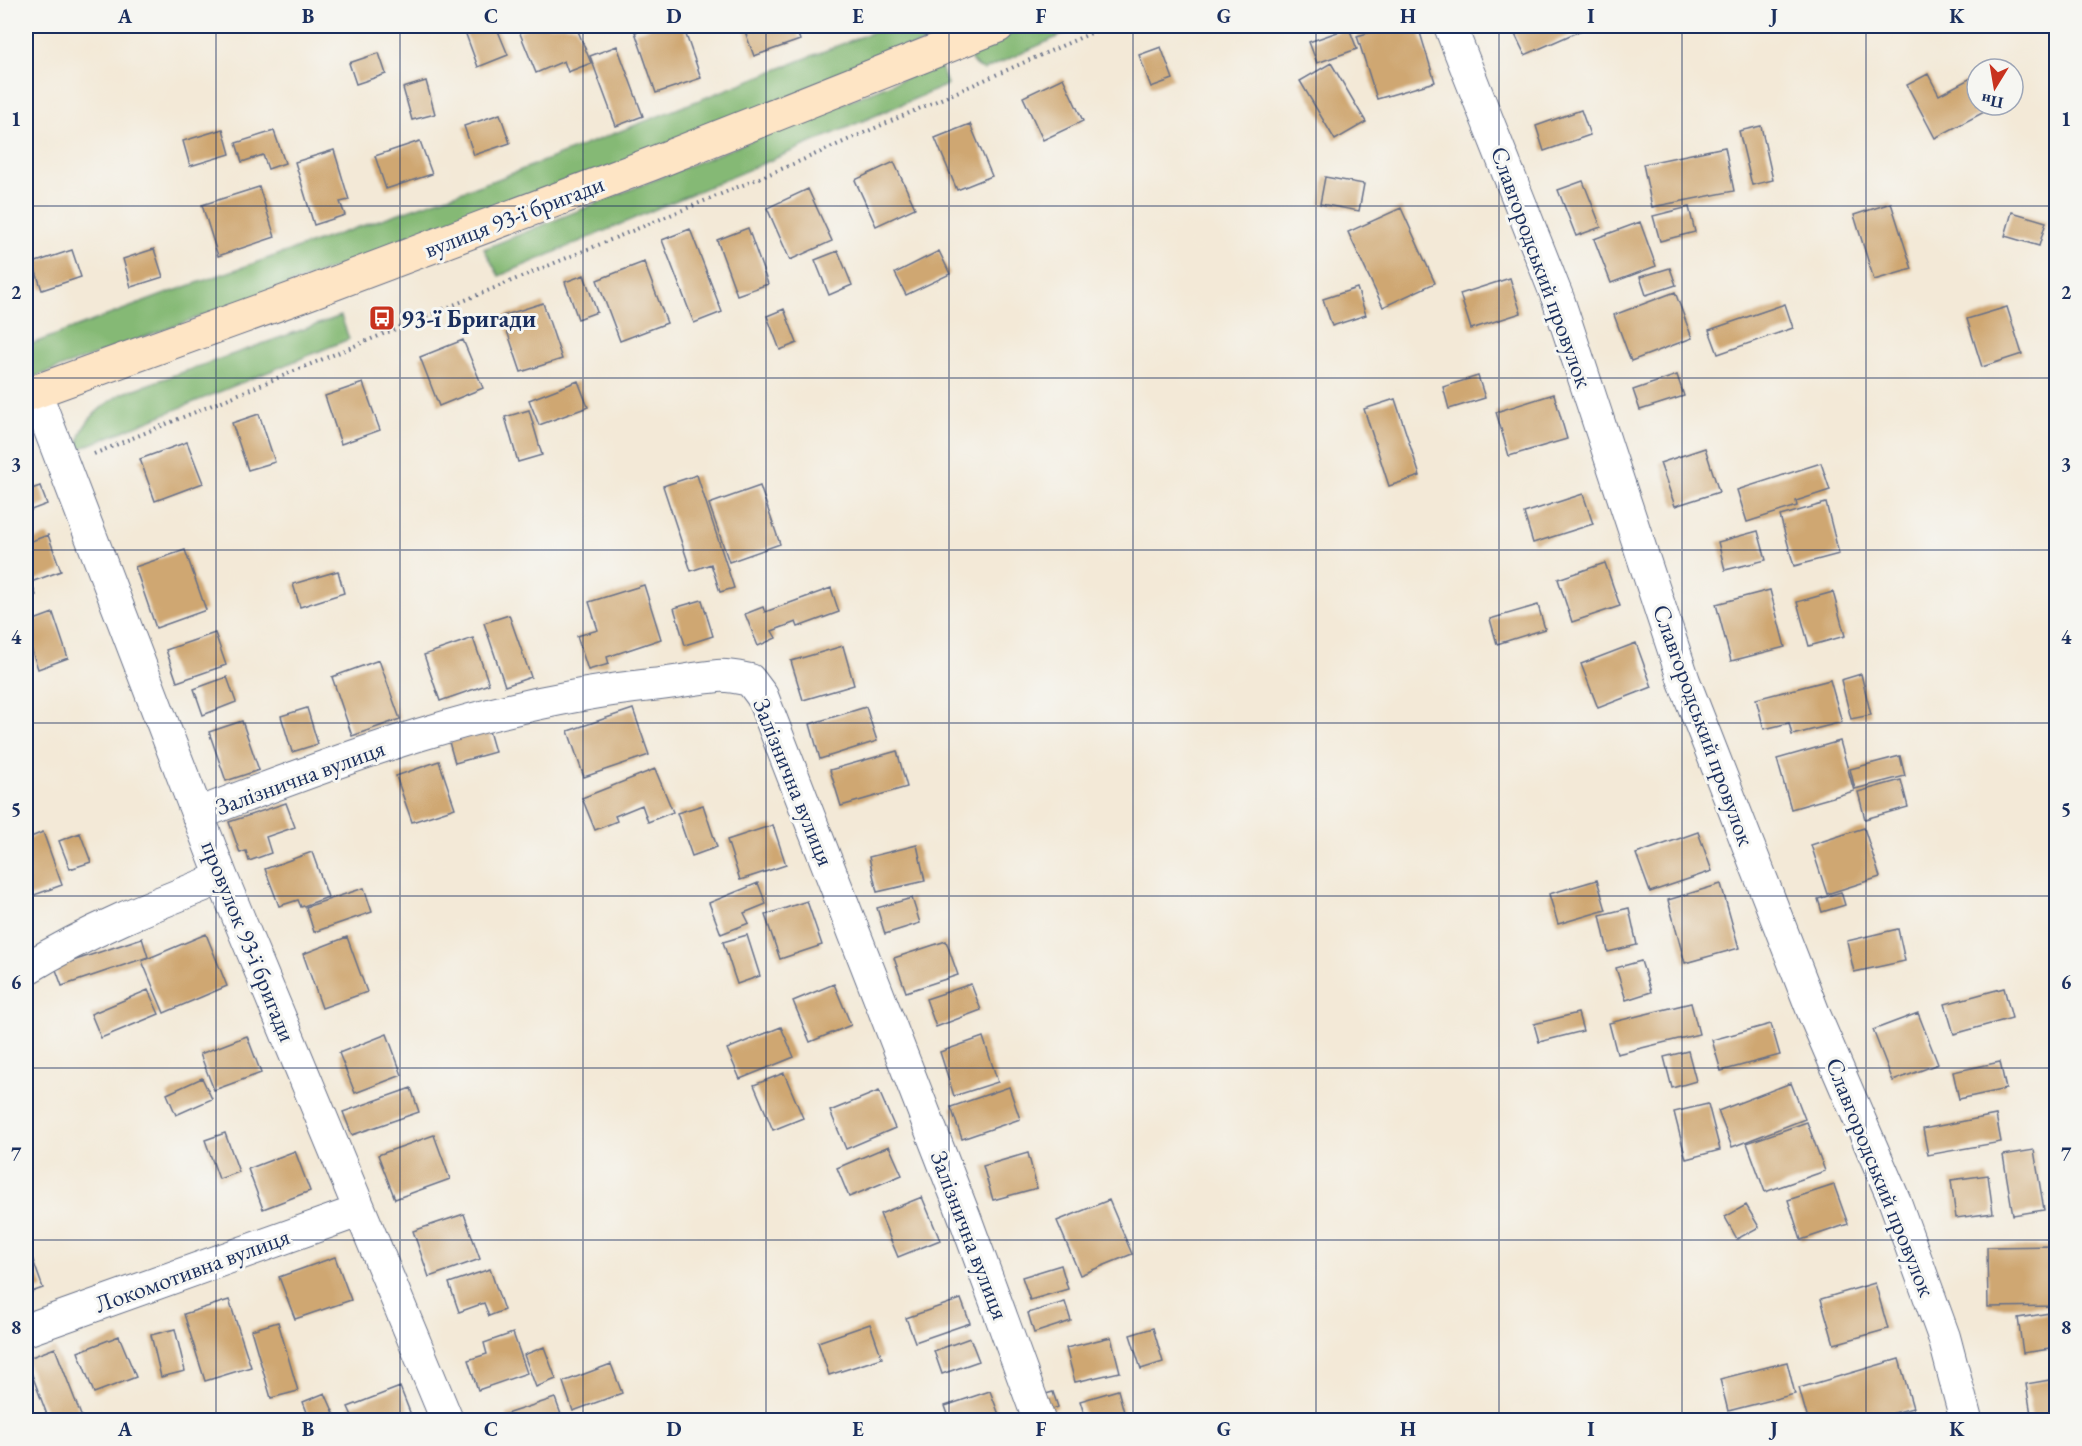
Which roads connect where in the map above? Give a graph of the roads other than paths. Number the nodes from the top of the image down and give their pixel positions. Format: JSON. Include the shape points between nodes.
{"nodes":[{"id":1,"x":998,"y":26,"type":"edge"},
{"id":2,"x":1450,"y":26,"type":"edge"},
{"id":3,"x":959,"y":33,"type":"edge"},
{"id":4,"x":30,"y":393,"type":"edge"},
{"id":5,"x":198,"y":814,"type":"junction"},
{"id":6,"x":222,"y":878,"type":"junction"},
{"id":7,"x":26,"y":969,"type":"edge"},
{"id":8,"x":359,"y":1211,"type":"junction"},
{"id":9,"x":26,"y":1330,"type":"edge"},
{"id":10,"x":447,"y":1420,"type":"edge"},
{"id":11,"x":1039,"y":1420,"type":"edge"},
{"id":12,"x":1966,"y":1420,"type":"edge"}],
"edges":[{"from":1,"to":3,"type":"main road","name":"вулиця 93-ї бригади"},
{"from":2,"to":12,"type":"street","name":"Славгородський провулок","via":[[1558,299],[1684,681],[1814,1014],[1895,1202],[1944,1337]]},
{"from":3,"to":4,"type":"main road","name":"вулиця 93-ї бригади","via":[[651,164]]},
{"from":4,"to":5,"type":"street","name":"провулок 93-ї бригади"},
{"from":5,"to":6,"type":"street","name":"провулок 93-ї бригади"},
{"from":5,"to":11,"type":"street","name":"Залізнична вулиця","via":[[356,754],[488,714],[606,690],[720,676],[750,680],[762,696],[784,752]]},
{"from":6,"to":7,"type":"street","via":[[128,914]]},
{"from":6,"to":8,"type":"street","name":"провулок 93-ї бригади"},
{"from":8,"to":9,"type":"street","name":"Локомотивна вулиця"},
{"from":8,"to":10,"type":"street","name":"провулок 93-ї бригади"}]}
